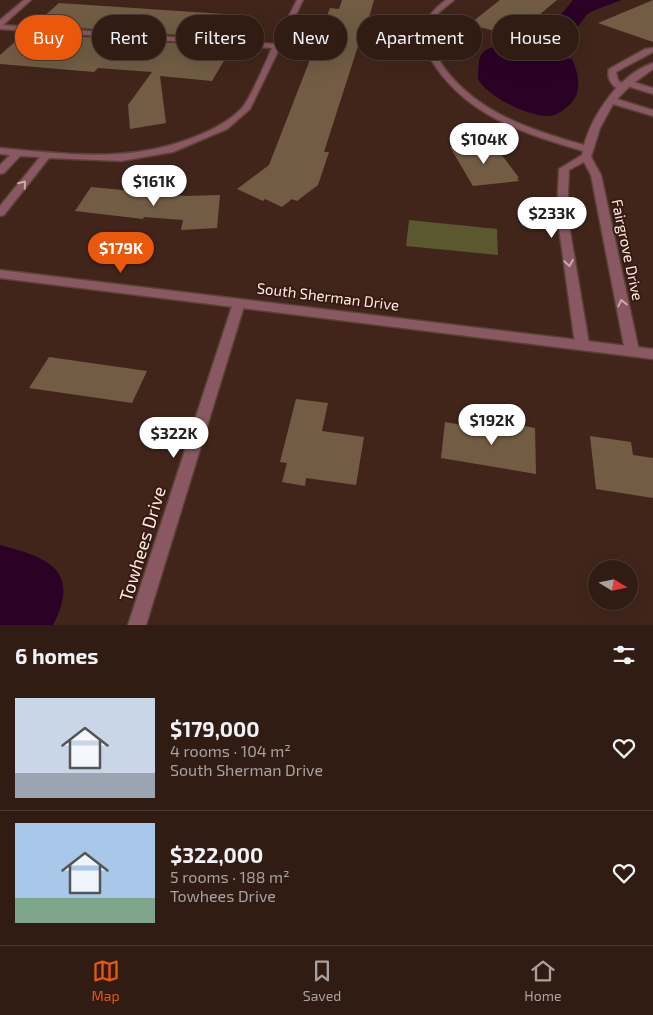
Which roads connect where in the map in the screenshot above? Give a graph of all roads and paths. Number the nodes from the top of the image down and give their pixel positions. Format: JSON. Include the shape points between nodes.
{"nodes":[{"id":1,"x":28,"y":0,"type":"edge"},
{"id":2,"x":300,"y":0,"type":"edge"},
{"id":3,"x":451,"y":0,"type":"edge"},
{"id":4,"x":292,"y":15,"type":"edge"},
{"id":5,"x":0,"y":26,"type":"edge"},
{"id":6,"x":274,"y":46,"type":"edge"},
{"id":7,"x":653,"y":50,"type":"edge"},
{"id":8,"x":274,"y":52,"type":"edge"},
{"id":9,"x":653,"y":65,"type":"edge"},
{"id":10,"x":624,"y":86,"type":"junction"},
{"id":11,"x":653,"y":91,"type":"edge"},
{"id":12,"x":610,"y":100,"type":"junction"},
{"id":13,"x":653,"y":113,"type":"edge"},
{"id":14,"x":0,"y":151,"type":"edge"},
{"id":15,"x":17,"y":153,"type":"junction"},
{"id":16,"x":587,"y":153,"type":"junction"},
{"id":17,"x":46,"y":156,"type":"junction"},
{"id":18,"x":0,"y":171,"type":"edge"},
{"id":19,"x":0,"y":213,"type":"edge"},
{"id":20,"x":0,"y":274,"type":"edge"},
{"id":21,"x":239,"y":303,"type":"junction"},
{"id":22,"x":582,"y":344,"type":"junction"},
{"id":23,"x":632,"y":351,"type":"junction"},
{"id":24,"x":653,"y":354,"type":"edge"},
{"id":25,"x":137,"y":625,"type":"edge"}],
"edges":[{"from":1,"to":5,"type":"street"},
{"from":2,"to":4,"type":"street"},
{"from":3,"to":16,"type":"street","via":[[431,15],[425,33],[436,63],[448,80],[468,98],[504,119]]},
{"from":5,"to":6,"type":"street"},
{"from":7,"to":10,"type":"street","via":[[615,68],[611,77]]},
{"from":8,"to":17,"type":"street","via":[[246,109],[209,135],[170,150],[132,157]]},
{"from":9,"to":10,"type":"street"},
{"from":10,"to":11,"type":"street"},
{"from":10,"to":12,"type":"street"},
{"from":12,"to":13,"type":"street"},
{"from":12,"to":16,"type":"street","via":[[592,132]]},
{"from":14,"to":15,"type":"street"},
{"from":15,"to":17,"type":"street"},
{"from":15,"to":18,"type":"street"},
{"from":16,"to":22,"type":"street","one_way":true,"via":[[564,170],[562,195],[564,230]]},
{"from":23,"to":16,"type":"street","name":"Fairgrove Drive","one_way":true,"via":[[596,175]]},
{"from":19,"to":17,"type":"street","one_way":true},
{"from":20,"to":21,"type":"street","name":"South Sherman Drive"},
{"from":21,"to":22,"type":"street","name":"South Sherman Drive"},
{"from":21,"to":25,"type":"street","name":"Towhees Drive"},
{"from":22,"to":23,"type":"street","name":"South Sherman Drive"},
{"from":23,"to":24,"type":"street","name":"South Sherman Drive"}]}
